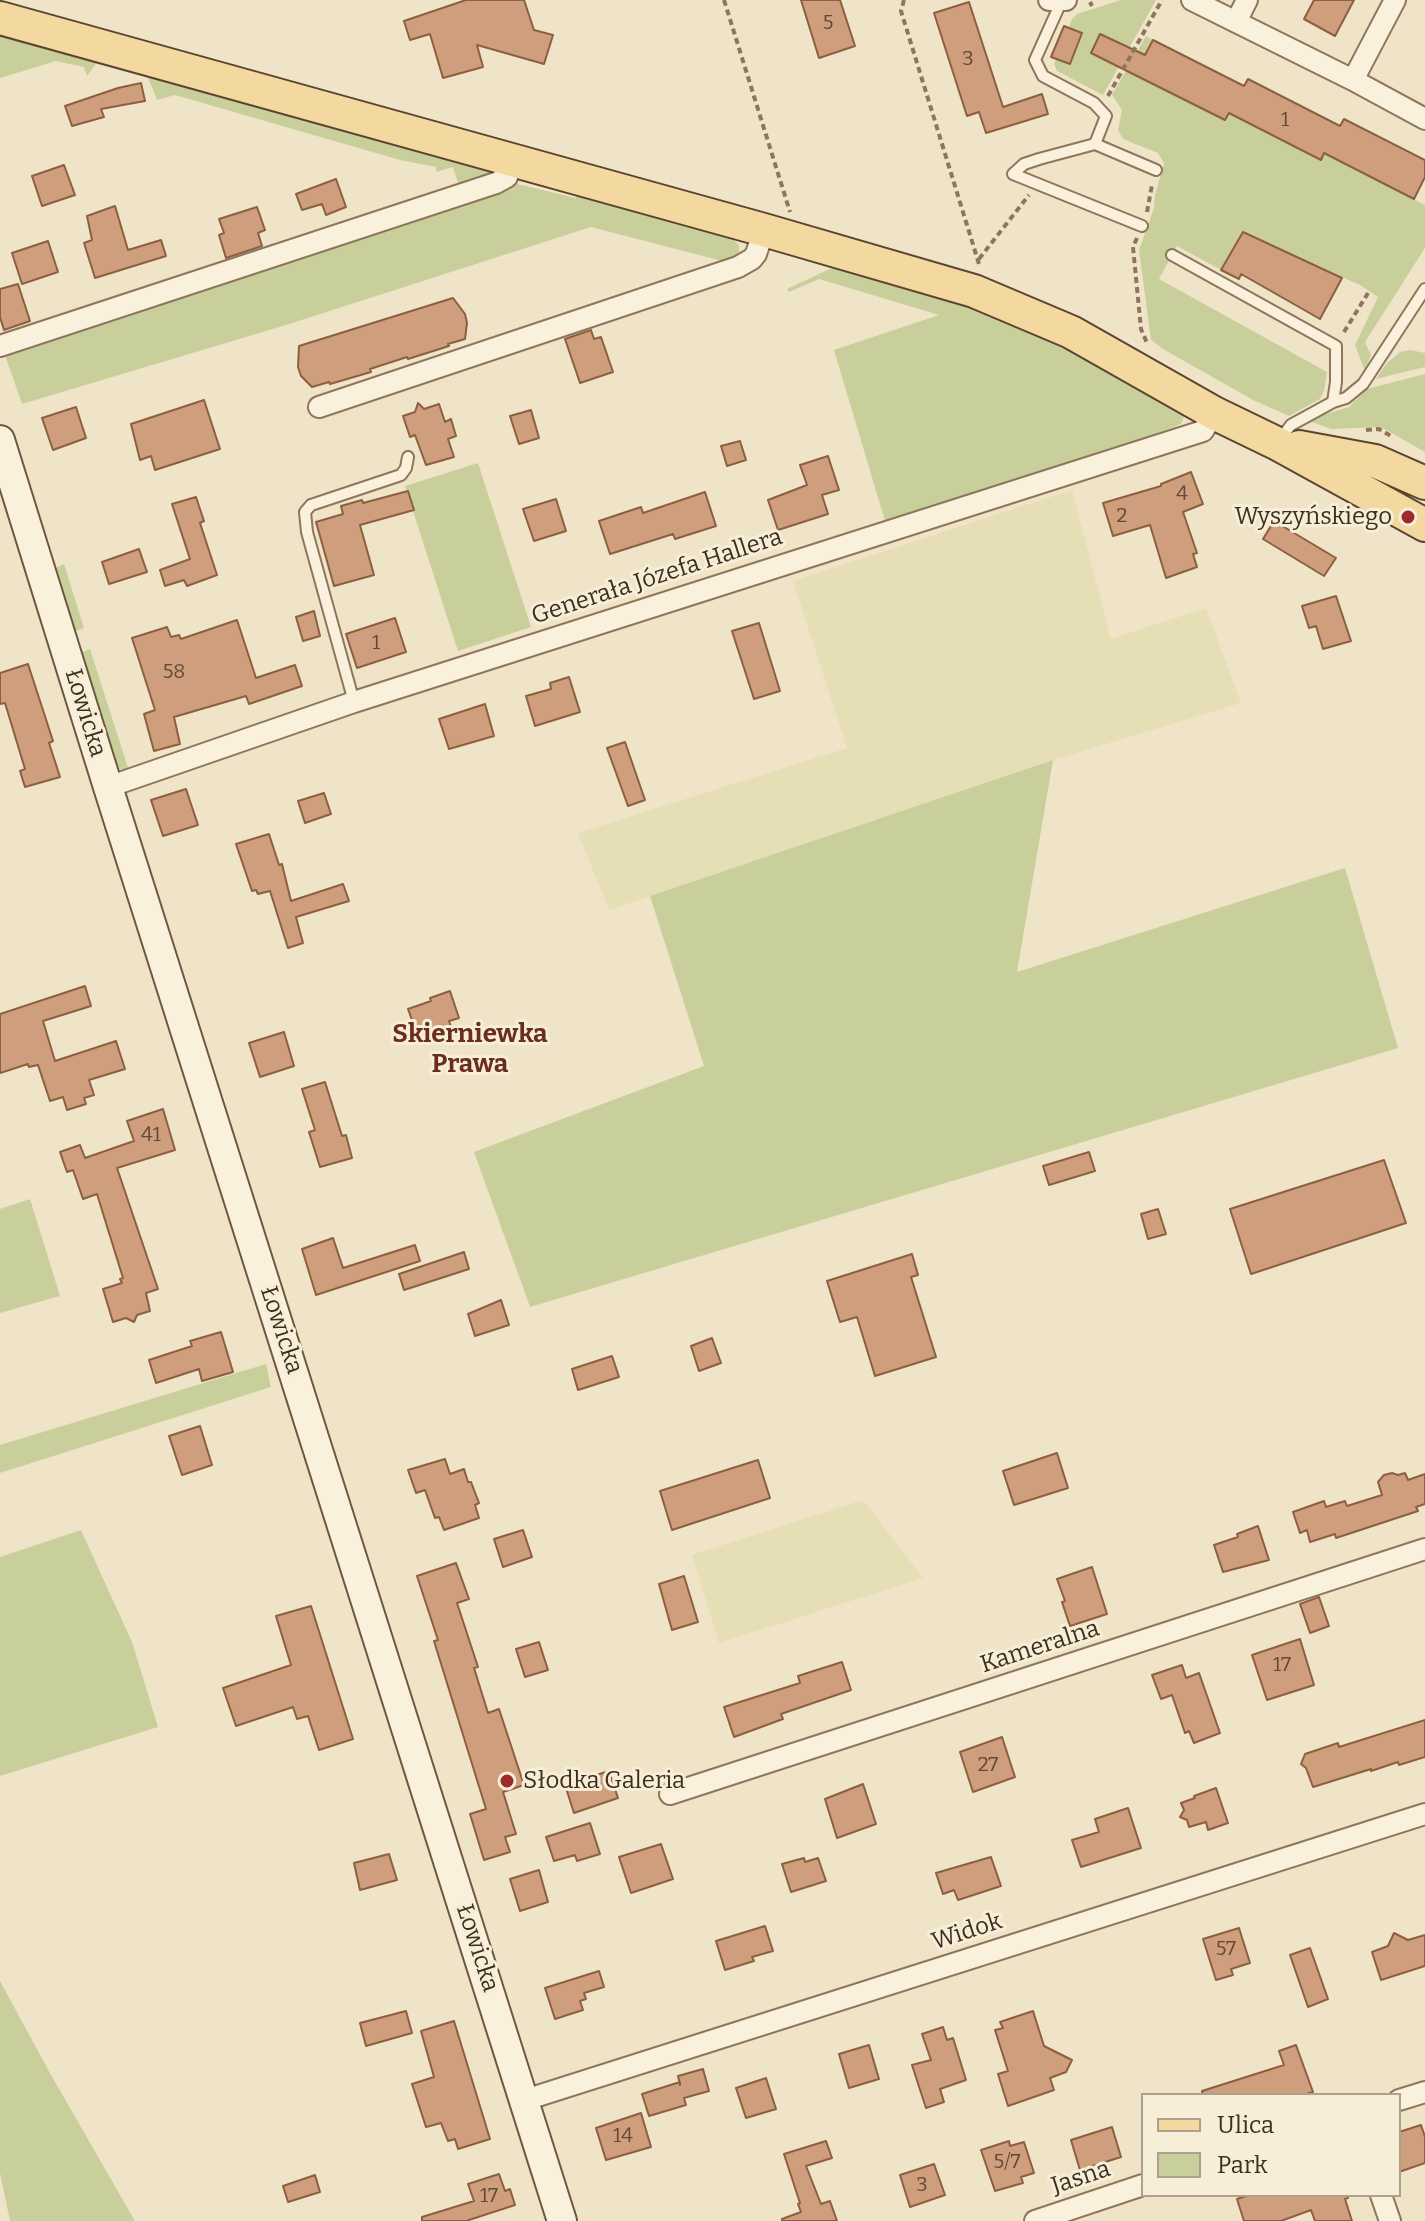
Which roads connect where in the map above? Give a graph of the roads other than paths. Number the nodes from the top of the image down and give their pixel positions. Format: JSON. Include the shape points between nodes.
{"nodes":[{"id":1,"x":1049,"y":0,"type":"edge"},
{"id":2,"x":1064,"y":0,"type":"edge"},
{"id":3,"x":1192,"y":0,"type":"edge"},
{"id":4,"x":1247,"y":0,"type":"edge"},
{"id":5,"x":1395,"y":0,"type":"edge"},
{"id":6,"x":0,"y":18,"type":"edge"},
{"id":7,"x":1236,"y":22,"type":"junction"},
{"id":8,"x":1353,"y":80,"type":"junction"},
{"id":9,"x":1425,"y":119,"type":"edge"},
{"id":10,"x":1095,"y":144,"type":"junction"},
{"id":11,"x":512,"y":161,"type":"junction"},
{"id":12,"x":1156,"y":170,"type":"dead end"},
{"id":13,"x":1142,"y":226,"type":"dead end"},
{"id":14,"x":775,"y":234,"type":"junction"},
{"id":15,"x":1172,"y":255,"type":"dead end"},
{"id":16,"x":1425,"y":289,"type":"edge"},
{"id":17,"x":0,"y":346,"type":"edge"},
{"id":18,"x":1333,"y":402,"type":"junction"},
{"id":19,"x":319,"y":407,"type":"dead end"},
{"id":20,"x":1214,"y":413,"type":"junction"},
{"id":21,"x":0,"y":440,"type":"edge"},
{"id":22,"x":1276,"y":443,"type":"junction"},
{"id":23,"x":408,"y":457,"type":"dead end"},
{"id":24,"x":1425,"y":483,"type":"edge"},
{"id":25,"x":1425,"y":525,"type":"edge"},
{"id":26,"x":354,"y":702,"type":"junction"},
{"id":27,"x":108,"y":787,"type":"junction"},
{"id":28,"x":1425,"y":1549,"type":"edge"},
{"id":29,"x":670,"y":1794,"type":"dead end"},
{"id":30,"x":1425,"y":1814,"type":"edge"},
{"id":31,"x":1425,"y":2092,"type":"edge"},
{"id":32,"x":1401,"y":2099,"type":"edge"},
{"id":33,"x":525,"y":2100,"type":"junction"},
{"id":34,"x":1141,"y":2186,"type":"edge"},
{"id":35,"x":1382,"y":2197,"type":"edge"},
{"id":36,"x":1062,"y":2217,"type":"edge"},
{"id":37,"x":562,"y":2221,"type":"edge"},
{"id":38,"x":1035,"y":2221,"type":"edge"},
{"id":39,"x":1390,"y":2221,"type":"edge"}],
"edges":[{"from":1,"to":2,"type":"street"},
{"from":2,"to":10,"type":"lane","via":[[1035,60],[1043,76],[1094,103],[1106,116]]},
{"from":3,"to":7,"type":"street"},
{"from":4,"to":7,"type":"street"},
{"from":5,"to":8,"type":"street"},
{"from":6,"to":11,"type":"main road"},
{"from":7,"to":8,"type":"street"},
{"from":8,"to":9,"type":"street"},
{"from":10,"to":12,"type":"lane"},
{"from":10,"to":13,"type":"lane","via":[[1024,164],[1013,174]]},
{"from":11,"to":14,"type":"main road"},
{"from":11,"to":17,"type":"street","via":[[507,177],[490,185]]},
{"from":14,"to":19,"type":"street","via":[[746,264]]},
{"from":14,"to":20,"type":"main road","via":[[974,291],[1071,332]]},
{"from":15,"to":18,"type":"lane","via":[[1336,346]]},
{"from":16,"to":18,"type":"lane","via":[[1363,384]]},
{"from":18,"to":22,"type":"lane","via":[[1291,425]]},
{"from":20,"to":22,"type":"main road"},
{"from":20,"to":26,"type":"street","name":"Generała Józefa Hallera","via":[[1203,431]]},
{"from":21,"to":27,"type":"street","name":"Łowicka"},
{"from":22,"to":24,"type":"main road","via":[[1375,461]]},
{"from":22,"to":25,"type":"main road"},
{"from":23,"to":26,"type":"lane","via":[[401,475],[311,505],[305,512]]},
{"from":26,"to":27,"type":"street","name":"Generała Józefa Hallera"},
{"from":27,"to":33,"type":"street","name":"Łowicka"},
{"from":28,"to":29,"type":"street","name":"Kameralna"},
{"from":30,"to":33,"type":"street","name":"Widok"},
{"from":31,"to":32,"type":"street"},
{"from":33,"to":37,"type":"street","name":"Łowicka"},
{"from":34,"to":36,"type":"street","name":"Jasna"},
{"from":35,"to":39,"type":"street"},
{"from":36,"to":38,"type":"street","name":"Jasna"}]}
